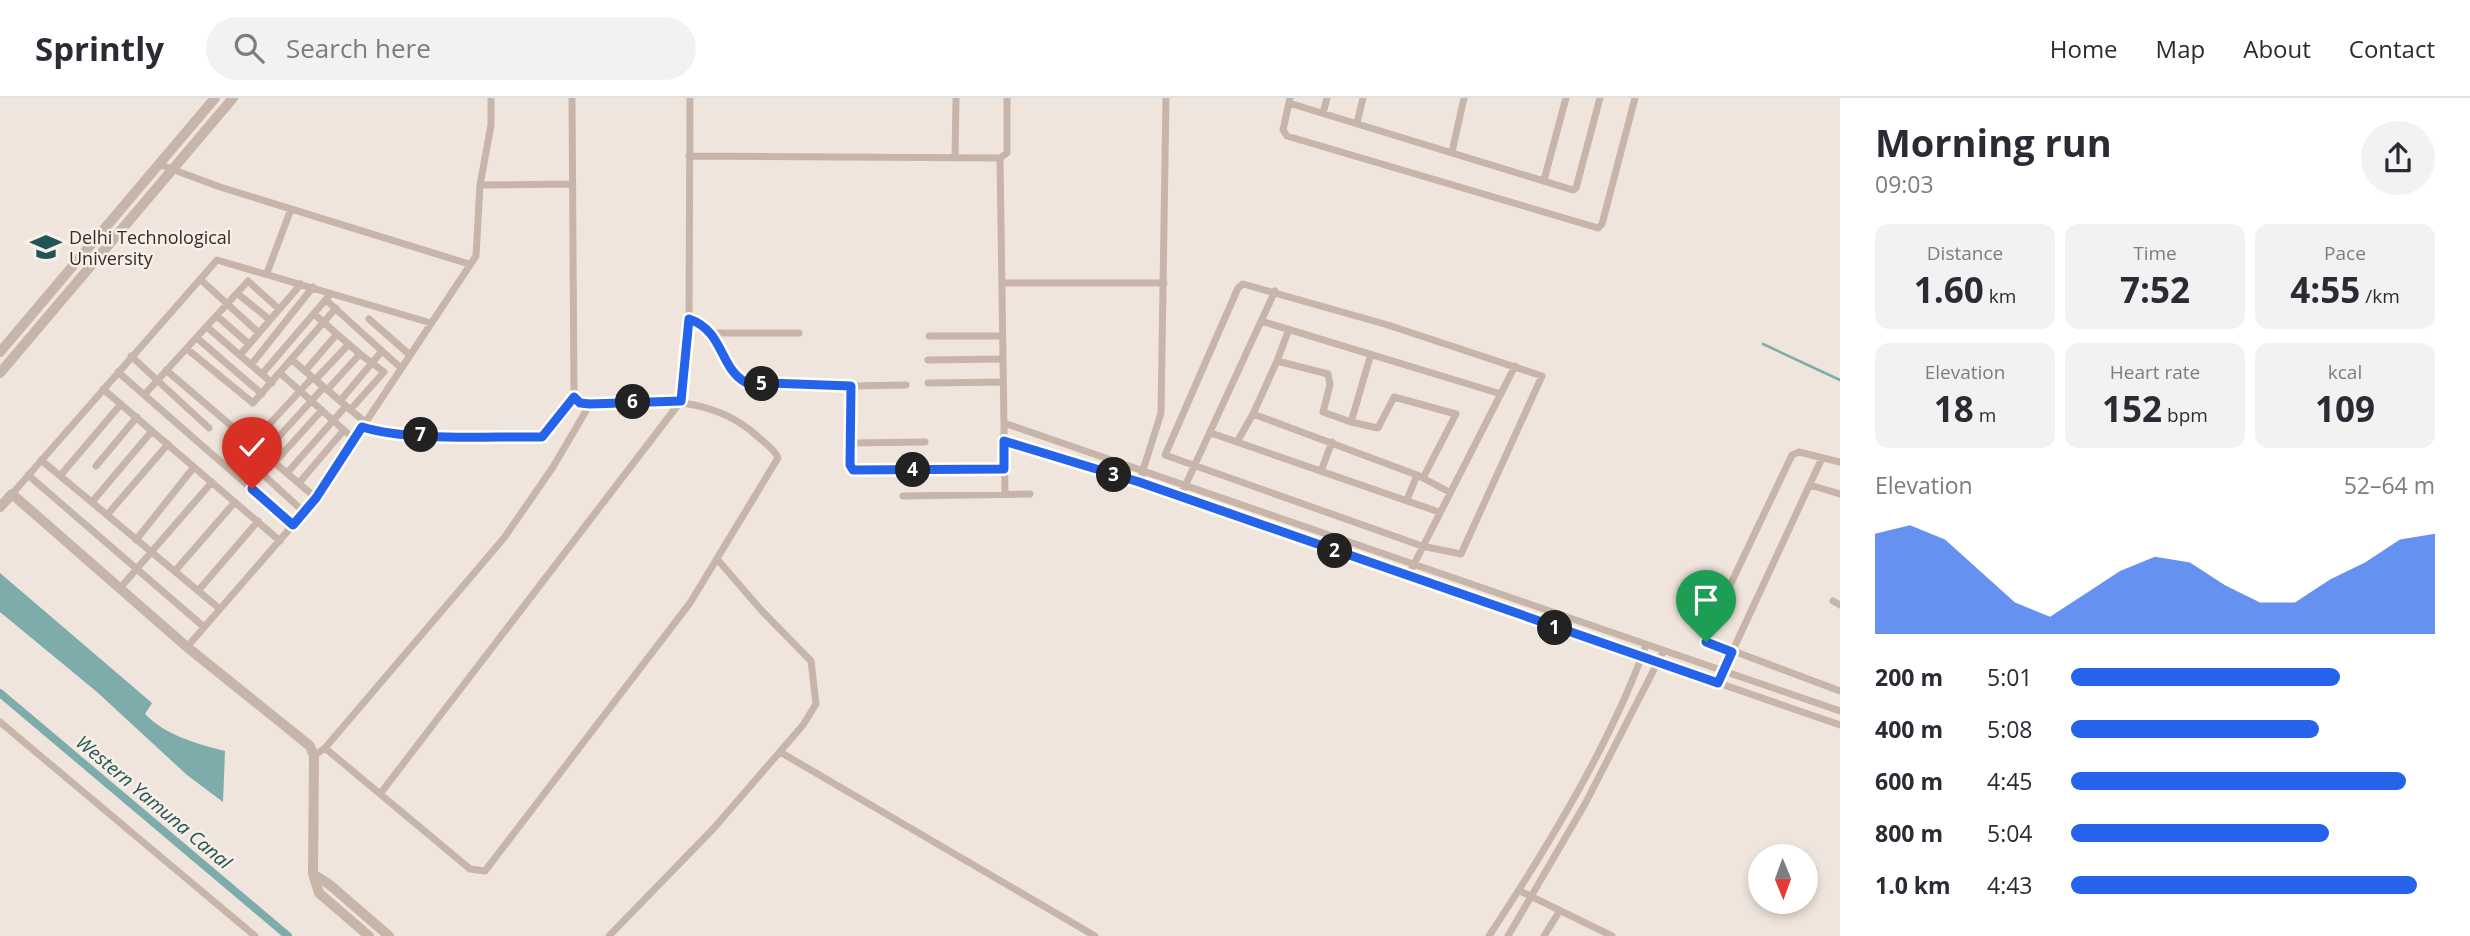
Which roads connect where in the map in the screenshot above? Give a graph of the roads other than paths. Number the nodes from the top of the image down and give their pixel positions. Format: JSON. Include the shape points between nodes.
{"nodes":[{"id":1,"x":215,"y":98,"type":"edge"},
{"id":2,"x":233,"y":98,"type":"edge"},
{"id":3,"x":491,"y":98,"type":"edge"},
{"id":4,"x":572,"y":98,"type":"edge"},
{"id":5,"x":690,"y":98,"type":"edge"},
{"id":6,"x":956,"y":98,"type":"edge"},
{"id":7,"x":1007,"y":98,"type":"edge"},
{"id":8,"x":1166,"y":98,"type":"edge"},
{"id":9,"x":1327,"y":98,"type":"edge"},
{"id":10,"x":1363,"y":98,"type":"edge"},
{"id":11,"x":1464,"y":98,"type":"edge"},
{"id":12,"x":1566,"y":98,"type":"edge"},
{"id":13,"x":1600,"y":98,"type":"edge"},
{"id":14,"x":1635,"y":98,"type":"edge"},
{"id":15,"x":1290,"y":100,"type":"edge"},
{"id":16,"x":1323,"y":113,"type":"junction"},
{"id":17,"x":1357,"y":123,"type":"junction"},
{"id":18,"x":1452,"y":152,"type":"junction"},
{"id":19,"x":689,"y":156,"type":"junction"},
{"id":20,"x":955,"y":158,"type":"junction"},
{"id":21,"x":1000,"y":158,"type":"junction"},
{"id":22,"x":158,"y":164,"type":"junction"},
{"id":23,"x":170,"y":171,"type":"junction"},
{"id":24,"x":1544,"y":180,"type":"junction"},
{"id":25,"x":572,"y":184,"type":"junction"},
{"id":26,"x":480,"y":185,"type":"junction"},
{"id":27,"x":291,"y":209,"type":"junction"},
{"id":28,"x":469,"y":264,"type":"junction"},
{"id":29,"x":249,"y":267,"type":"junction"},
{"id":30,"x":267,"y":273,"type":"junction"},
{"id":31,"x":200,"y":279,"type":"junction"},
{"id":32,"x":248,"y":281,"type":"junction"},
{"id":33,"x":1002,"y":283,"type":"junction"},
{"id":34,"x":1164,"y":283,"type":"junction"},
{"id":35,"x":300,"y":284,"type":"junction"},
{"id":36,"x":313,"y":287,"type":"junction"},
{"id":37,"x":1275,"y":291,"type":"junction"},
{"id":38,"x":238,"y":294,"type":"junction"},
{"id":39,"x":329,"y":296,"type":"junction"},
{"id":40,"x":228,"y":305,"type":"junction"},
{"id":41,"x":336,"y":308,"type":"junction"},
{"id":42,"x":279,"y":309,"type":"junction"},
{"id":43,"x":314,"y":314,"type":"junction"},
{"id":44,"x":217,"y":316,"type":"junction"},
{"id":45,"x":369,"y":319,"type":"dead end"},
{"id":46,"x":270,"y":320,"type":"junction"},
{"id":47,"x":695,"y":321,"type":"junction"},
{"id":48,"x":1261,"y":321,"type":"junction"},
{"id":49,"x":325,"y":323,"type":"junction"},
{"id":50,"x":431,"y":323,"type":"junction"},
{"id":51,"x":207,"y":327,"type":"junction"},
{"id":52,"x":1289,"y":329,"type":"junction"},
{"id":53,"x":259,"y":332,"type":"junction"},
{"id":54,"x":711,"y":333,"type":"junction"},
{"id":55,"x":799,"y":333,"type":"dead end"},
{"id":56,"x":337,"y":334,"type":"junction"},
{"id":57,"x":1002,"y":336,"type":"junction"},
{"id":58,"x":929,"y":337,"type":"dead end"},
{"id":59,"x":197,"y":338,"type":"junction"},
{"id":60,"x":249,"y":344,"type":"junction"},
{"id":61,"x":349,"y":344,"type":"junction"},
{"id":62,"x":187,"y":349,"type":"junction"},
{"id":63,"x":382,"y":351,"type":"junction"},
{"id":64,"x":0,"y":352,"type":"edge"},
{"id":65,"x":360,"y":354,"type":"junction"},
{"id":66,"x":1371,"y":354,"type":"junction"},
{"id":67,"x":240,"y":355,"type":"junction"},
{"id":68,"x":410,"y":355,"type":"junction"},
{"id":69,"x":131,"y":356,"type":"junction"},
{"id":70,"x":1002,"y":359,"type":"junction"},
{"id":71,"x":292,"y":360,"type":"junction"},
{"id":72,"x":928,"y":360,"type":"dead end"},
{"id":73,"x":1277,"y":361,"type":"junction"},
{"id":74,"x":373,"y":362,"type":"junction"},
{"id":75,"x":251,"y":365,"type":"junction"},
{"id":76,"x":1515,"y":366,"type":"junction"},
{"id":77,"x":401,"y":368,"type":"junction"},
{"id":78,"x":166,"y":370,"type":"junction"},
{"id":79,"x":305,"y":371,"type":"junction"},
{"id":80,"x":118,"y":372,"type":"junction"},
{"id":81,"x":384,"y":372,"type":"junction"},
{"id":82,"x":0,"y":373,"type":"edge"},
{"id":83,"x":280,"y":373,"type":"junction"},
{"id":84,"x":262,"y":374,"type":"junction"},
{"id":85,"x":314,"y":379,"type":"junction"},
{"id":86,"x":392,"y":381,"type":"junction"},
{"id":87,"x":156,"y":382,"type":"junction"},
{"id":88,"x":1003,"y":382,"type":"junction"},
{"id":89,"x":272,"y":383,"type":"junction"},
{"id":90,"x":928,"y":383,"type":"dead end"},
{"id":91,"x":906,"y":385,"type":"dead end"},
{"id":92,"x":851,"y":386,"type":"junction"},
{"id":93,"x":103,"y":389,"type":"junction"},
{"id":94,"x":325,"y":389,"type":"junction"},
{"id":95,"x":299,"y":390,"type":"junction"},
{"id":96,"x":262,"y":394,"type":"junction"},
{"id":97,"x":1500,"y":394,"type":"junction"},
{"id":98,"x":144,"y":395,"type":"junction"},
{"id":99,"x":574,"y":397,"type":"junction"},
{"id":100,"x":312,"y":401,"type":"junction"},
{"id":101,"x":681,"y":401,"type":"junction"},
{"id":102,"x":121,"y":404,"type":"junction"},
{"id":103,"x":590,"y":404,"type":"junction"},
{"id":104,"x":345,"y":406,"type":"junction"},
{"id":105,"x":322,"y":410,"type":"junction"},
{"id":106,"x":1253,"y":414,"type":"junction"},
{"id":107,"x":137,"y":417,"type":"junction"},
{"id":108,"x":334,"y":421,"type":"junction"},
{"id":109,"x":1350,"y":422,"type":"junction"},
{"id":110,"x":1003,"y":424,"type":"junction"},
{"id":111,"x":364,"y":425,"type":"junction"},
{"id":112,"x":209,"y":428,"type":"dead end"},
{"id":113,"x":344,"y":430,"type":"junction"},
{"id":114,"x":152,"y":431,"type":"junction"},
{"id":115,"x":1211,"y":433,"type":"junction"},
{"id":116,"x":354,"y":439,"type":"junction"},
{"id":117,"x":1004,"y":441,"type":"junction"},
{"id":118,"x":925,"y":442,"type":"dead end"},
{"id":119,"x":1237,"y":442,"type":"junction"},
{"id":120,"x":1332,"y":442,"type":"junction"},
{"id":121,"x":252,"y":443,"type":"junction"},
{"id":122,"x":851,"y":443,"type":"junction"},
{"id":123,"x":167,"y":444,"type":"junction"},
{"id":124,"x":264,"y":453,"type":"junction"},
{"id":125,"x":244,"y":457,"type":"dead end"},
{"id":126,"x":1822,"y":458,"type":"junction"},
{"id":127,"x":41,"y":460,"type":"junction"},
{"id":128,"x":275,"y":462,"type":"junction"},
{"id":129,"x":1840,"y":462,"type":"edge"},
{"id":130,"x":96,"y":466,"type":"dead end"},
{"id":131,"x":194,"y":467,"type":"junction"},
{"id":132,"x":1195,"y":467,"type":"junction"},
{"id":133,"x":1004,"y":469,"type":"junction"},
{"id":134,"x":1144,"y":470,"type":"junction"},
{"id":135,"x":1321,"y":471,"type":"junction"},
{"id":136,"x":287,"y":473,"type":"junction"},
{"id":137,"x":28,"y":475,"type":"junction"},
{"id":138,"x":60,"y":476,"type":"junction"},
{"id":139,"x":1420,"y":476,"type":"junction"},
{"id":140,"x":212,"y":482,"type":"junction"},
{"id":141,"x":1139,"y":482,"type":"junction"},
{"id":142,"x":299,"y":483,"type":"junction"},
{"id":143,"x":1810,"y":485,"type":"junction"},
{"id":144,"x":1186,"y":487,"type":"junction"},
{"id":145,"x":1449,"y":492,"type":"junction"},
{"id":146,"x":12,"y":494,"type":"junction"},
{"id":147,"x":1004,"y":494,"type":"junction"},
{"id":148,"x":1030,"y":494,"type":"dead end"},
{"id":149,"x":1840,"y":494,"type":"edge"},
{"id":150,"x":903,"y":496,"type":"dead end"},
{"id":151,"x":316,"y":498,"type":"junction"},
{"id":152,"x":1180,"y":498,"type":"junction"},
{"id":153,"x":1407,"y":500,"type":"junction"},
{"id":154,"x":92,"y":502,"type":"junction"},
{"id":155,"x":235,"y":502,"type":"junction"},
{"id":156,"x":0,"y":507,"type":"edge"},
{"id":157,"x":304,"y":512,"type":"junction"},
{"id":158,"x":1439,"y":512,"type":"junction"},
{"id":159,"x":107,"y":515,"type":"junction"},
{"id":160,"x":257,"y":522,"type":"junction"},
{"id":161,"x":293,"y":525,"type":"junction"},
{"id":162,"x":136,"y":540,"type":"junction"},
{"id":163,"x":280,"y":541,"type":"junction"},
{"id":164,"x":1422,"y":546,"type":"junction"},
{"id":165,"x":152,"y":552,"type":"junction"},
{"id":166,"x":717,"y":559,"type":"junction"},
{"id":167,"x":1414,"y":565,"type":"junction"},
{"id":168,"x":137,"y":569,"type":"junction"},
{"id":169,"x":174,"y":571,"type":"junction"},
{"id":170,"x":1408,"y":576,"type":"junction"},
{"id":171,"x":121,"y":587,"type":"junction"},
{"id":172,"x":198,"y":591,"type":"junction"},
{"id":173,"x":220,"y":609,"type":"junction"},
{"id":174,"x":204,"y":627,"type":"junction"},
{"id":175,"x":1646,"y":645,"type":"junction"},
{"id":176,"x":187,"y":646,"type":"junction"},
{"id":177,"x":1663,"y":652,"type":"junction"},
{"id":178,"x":1732,"y":652,"type":"junction"},
{"id":179,"x":1642,"y":657,"type":"junction"},
{"id":180,"x":1658,"y":663,"type":"junction"},
{"id":181,"x":1723,"y":673,"type":"junction"},
{"id":182,"x":1718,"y":683,"type":"junction"},
{"id":183,"x":1840,"y":691,"type":"edge"},
{"id":184,"x":1840,"y":711,"type":"edge"},
{"id":185,"x":0,"y":722,"type":"edge"},
{"id":186,"x":1840,"y":724,"type":"edge"},
{"id":187,"x":325,"y":748,"type":"junction"},
{"id":188,"x":780,"y":752,"type":"junction"},
{"id":189,"x":314,"y":756,"type":"junction"},
{"id":190,"x":380,"y":794,"type":"junction"},
{"id":191,"x":313,"y":874,"type":"junction"},
{"id":192,"x":1520,"y":891,"type":"junction"},
{"id":193,"x":1532,"y":898,"type":"junction"},
{"id":194,"x":1559,"y":912,"type":"junction"},
{"id":195,"x":255,"y":936,"type":"edge"},
{"id":196,"x":369,"y":936,"type":"edge"},
{"id":197,"x":389,"y":936,"type":"edge"},
{"id":198,"x":609,"y":936,"type":"edge"},
{"id":199,"x":1095,"y":936,"type":"edge"},
{"id":200,"x":1489,"y":936,"type":"edge"},
{"id":201,"x":1508,"y":936,"type":"edge"},
{"id":202,"x":1544,"y":936,"type":"edge"},
{"id":203,"x":1612,"y":936,"type":"edge"}],
"edges":[{"from":1,"to":22,"type":"street"},
{"from":2,"to":23,"type":"street"},
{"from":3,"to":26,"type":"street"},
{"from":4,"to":25,"type":"street"},
{"from":5,"to":19,"type":"street"},
{"from":6,"to":20,"type":"street"},
{"from":7,"to":21,"type":"street","via":[[1007,153]]},
{"from":8,"to":34,"type":"street"},
{"from":9,"to":16,"type":"street"},
{"from":10,"to":17,"type":"street"},
{"from":11,"to":18,"type":"street"},
{"from":12,"to":24,"type":"street"},
{"from":13,"to":24,"type":"street","via":[[1576,188]]},
{"from":14,"to":15,"type":"street","via":[[1600,228],[1287,136],[1283,130]]},
{"from":15,"to":16,"type":"street"},
{"from":16,"to":17,"type":"street"},
{"from":17,"to":18,"type":"street"},
{"from":18,"to":24,"type":"street"},
{"from":19,"to":20,"type":"street"},
{"from":19,"to":47,"type":"street"},
{"from":20,"to":21,"type":"street"},
{"from":21,"to":33,"type":"street"},
{"from":22,"to":23,"type":"street"},
{"from":22,"to":64,"type":"street"},
{"from":23,"to":27,"type":"street"},
{"from":23,"to":82,"type":"street"},
{"from":25,"to":26,"type":"street"},
{"from":25,"to":99,"type":"street"},
{"from":26,"to":28,"type":"street","via":[[477,253]]},
{"from":27,"to":28,"type":"street"},
{"from":27,"to":30,"type":"street"},
{"from":28,"to":50,"type":"street"},
{"from":29,"to":30,"type":"street"},
{"from":29,"to":31,"type":"street","via":[[217,260]]},
{"from":29,"to":32,"type":"street"},
{"from":30,"to":35,"type":"street"},
{"from":31,"to":40,"type":"street"},
{"from":31,"to":69,"type":"street"},
{"from":32,"to":38,"type":"street"},
{"from":32,"to":42,"type":"street"},
{"from":33,"to":34,"type":"street"},
{"from":33,"to":57,"type":"street"},
{"from":34,"to":134,"type":"street","via":[[1161,413]]},
{"from":35,"to":36,"type":"street"},
{"from":35,"to":42,"type":"street"},
{"from":36,"to":39,"type":"street"},
{"from":36,"to":75,"type":"street"},
{"from":37,"to":48,"type":"street"},
{"from":37,"to":76,"type":"street"},
{"from":37,"to":132,"type":"street","via":[[1243,284],[1238,288],[1166,453]]},
{"from":38,"to":40,"type":"street"},
{"from":38,"to":46,"type":"street"},
{"from":39,"to":41,"type":"street"},
{"from":39,"to":43,"type":"street"},
{"from":39,"to":50,"type":"street"},
{"from":40,"to":44,"type":"street"},
{"from":40,"to":53,"type":"street"},
{"from":41,"to":49,"type":"street"},
{"from":41,"to":63,"type":"street"},
{"from":42,"to":46,"type":"street"},
{"from":43,"to":49,"type":"street"},
{"from":43,"to":84,"type":"street"},
{"from":44,"to":51,"type":"street"},
{"from":44,"to":60,"type":"street"},
{"from":45,"to":68,"type":"street"},
{"from":46,"to":53,"type":"street"},
{"from":47,"to":54,"type":"street"},
{"from":47,"to":101,"type":"street"},
{"from":48,"to":52,"type":"street"},
{"from":48,"to":115,"type":"street"},
{"from":49,"to":56,"type":"street"},
{"from":49,"to":71,"type":"street"},
{"from":50,"to":68,"type":"street"},
{"from":51,"to":59,"type":"street"},
{"from":51,"to":67,"type":"street"},
{"from":52,"to":66,"type":"street"},
{"from":52,"to":73,"type":"street"},
{"from":53,"to":60,"type":"street"},
{"from":54,"to":55,"type":"street"},
{"from":54,"to":92,"type":"street","via":[[745,382]]},
{"from":56,"to":61,"type":"street"},
{"from":56,"to":79,"type":"street"},
{"from":57,"to":58,"type":"street"},
{"from":57,"to":70,"type":"street"},
{"from":59,"to":62,"type":"street"},
{"from":59,"to":96,"type":"street"},
{"from":60,"to":67,"type":"street"},
{"from":61,"to":65,"type":"street"},
{"from":61,"to":85,"type":"street"},
{"from":62,"to":78,"type":"street"},
{"from":62,"to":96,"type":"street","via":[[250,402]]},
{"from":63,"to":74,"type":"street"},
{"from":63,"to":77,"type":"street"},
{"from":65,"to":74,"type":"street"},
{"from":65,"to":94,"type":"street"},
{"from":66,"to":97,"type":"street"},
{"from":66,"to":109,"type":"street"},
{"from":67,"to":75,"type":"street"},
{"from":68,"to":77,"type":"street"},
{"from":69,"to":80,"type":"street"},
{"from":69,"to":87,"type":"street"},
{"from":70,"to":72,"type":"street"},
{"from":70,"to":88,"type":"street"},
{"from":71,"to":79,"type":"street"},
{"from":71,"to":83,"type":"street"},
{"from":73,"to":106,"type":"street"},
{"from":73,"to":109,"type":"street","via":[[1328,374],[1323,412]]},
{"from":74,"to":81,"type":"street"},
{"from":74,"to":104,"type":"street"},
{"from":75,"to":84,"type":"street"},
{"from":76,"to":97,"type":"street"},
{"from":76,"to":164,"type":"street","via":[[1543,379],[1461,554]]},
{"from":77,"to":86,"type":"street"},
{"from":78,"to":87,"type":"street"},
{"from":78,"to":121,"type":"street"},
{"from":79,"to":85,"type":"street"},
{"from":80,"to":93,"type":"street"},
{"from":80,"to":98,"type":"street"},
{"from":81,"to":86,"type":"street"},
{"from":81,"to":104,"type":"street"},
{"from":83,"to":89,"type":"street"},
{"from":83,"to":95,"type":"street"},
{"from":84,"to":89,"type":"street"},
{"from":85,"to":94,"type":"street"},
{"from":85,"to":95,"type":"street"},
{"from":86,"to":111,"type":"street"},
{"from":87,"to":98,"type":"street"},
{"from":87,"to":112,"type":"street"},
{"from":88,"to":90,"type":"street"},
{"from":88,"to":110,"type":"street"},
{"from":89,"to":96,"type":"street"},
{"from":91,"to":92,"type":"street"},
{"from":92,"to":122,"type":"street"},
{"from":93,"to":102,"type":"street"},
{"from":93,"to":127,"type":"street"},
{"from":94,"to":100,"type":"street"},
{"from":94,"to":104,"type":"street"},
{"from":95,"to":100,"type":"street"},
{"from":95,"to":121,"type":"street"},
{"from":97,"to":145,"type":"street"},
{"from":98,"to":161,"type":"street"},
{"from":99,"to":103,"type":"street"},
{"from":99,"to":111,"type":"street","via":[[542,437],[422,435],[378,432]]},
{"from":100,"to":105,"type":"street"},
{"from":100,"to":124,"type":"street"},
{"from":101,"to":103,"type":"street"},
{"from":101,"to":166,"type":"street","via":[[741,423],[778,456]]},
{"from":101,"to":190,"type":"street"},
{"from":102,"to":107,"type":"street"},
{"from":102,"to":138,"type":"street"},
{"from":103,"to":187,"type":"street","via":[[504,538]]},
{"from":104,"to":108,"type":"street"},
{"from":104,"to":111,"type":"street"},
{"from":105,"to":108,"type":"street"},
{"from":105,"to":128,"type":"street"},
{"from":106,"to":119,"type":"street"},
{"from":106,"to":120,"type":"street"},
{"from":107,"to":114,"type":"street"},
{"from":107,"to":130,"type":"street"},
{"from":108,"to":113,"type":"street"},
{"from":108,"to":136,"type":"street"},
{"from":109,"to":139,"type":"street","via":[[1378,428],[1394,397],[1456,414]]},
{"from":110,"to":117,"type":"street"},
{"from":110,"to":134,"type":"street"},
{"from":111,"to":116,"type":"street"},
{"from":113,"to":116,"type":"street"},
{"from":113,"to":142,"type":"street"},
{"from":114,"to":123,"type":"street"},
{"from":114,"to":154,"type":"street"},
{"from":115,"to":119,"type":"street"},
{"from":115,"to":132,"type":"street"},
{"from":116,"to":151,"type":"street"},
{"from":117,"to":133,"type":"street"},
{"from":117,"to":141,"type":"street"},
{"from":118,"to":122,"type":"street"},
{"from":119,"to":135,"type":"street"},
{"from":120,"to":135,"type":"street"},
{"from":120,"to":139,"type":"street"},
{"from":121,"to":124,"type":"street"},
{"from":122,"to":133,"type":"street","via":[[853,470]]},
{"from":123,"to":131,"type":"street"},
{"from":123,"to":159,"type":"street"},
{"from":124,"to":128,"type":"street"},
{"from":125,"to":157,"type":"street"},
{"from":126,"to":129,"type":"street"},
{"from":126,"to":143,"type":"street"},
{"from":126,"to":178,"type":"street","via":[[1799,452],[1792,455],[1704,639]]},
{"from":127,"to":137,"type":"street"},
{"from":127,"to":138,"type":"street"},
{"from":128,"to":136,"type":"street"},
{"from":131,"to":140,"type":"street"},
{"from":131,"to":162,"type":"street"},
{"from":132,"to":144,"type":"street"},
{"from":132,"to":164,"type":"street"},
{"from":133,"to":147,"type":"street"},
{"from":134,"to":141,"type":"street"},
{"from":134,"to":144,"type":"street"},
{"from":135,"to":153,"type":"street"},
{"from":136,"to":142,"type":"street"},
{"from":137,"to":146,"type":"street"},
{"from":137,"to":168,"type":"street"},
{"from":138,"to":154,"type":"street"},
{"from":139,"to":145,"type":"street"},
{"from":139,"to":153,"type":"street"},
{"from":140,"to":155,"type":"street"},
{"from":140,"to":165,"type":"street"},
{"from":141,"to":152,"type":"street"},
{"from":142,"to":151,"type":"street"},
{"from":143,"to":149,"type":"street"},
{"from":143,"to":178,"type":"street"},
{"from":144,"to":152,"type":"street"},
{"from":144,"to":167,"type":"street"},
{"from":145,"to":158,"type":"street"},
{"from":146,"to":156,"type":"street"},
{"from":146,"to":171,"type":"street"},
{"from":147,"to":148,"type":"street"},
{"from":147,"to":150,"type":"street"},
{"from":151,"to":157,"type":"street"},
{"from":152,"to":170,"type":"street"},
{"from":153,"to":158,"type":"street"},
{"from":154,"to":159,"type":"street"},
{"from":155,"to":160,"type":"street"},
{"from":155,"to":169,"type":"street"},
{"from":157,"to":161,"type":"street"},
{"from":158,"to":164,"type":"street"},
{"from":159,"to":162,"type":"street"},
{"from":160,"to":163,"type":"street"},
{"from":160,"to":172,"type":"street"},
{"from":161,"to":163,"type":"street"},
{"from":162,"to":165,"type":"street"},
{"from":163,"to":173,"type":"street"},
{"from":164,"to":167,"type":"street"},
{"from":165,"to":168,"type":"street"},
{"from":165,"to":169,"type":"street"},
{"from":166,"to":188,"type":"street","via":[[813,665],[817,695],[813,710]]},
{"from":166,"to":190,"type":"street","via":[[670,630],[485,871],[470,869]]},
{"from":167,"to":170,"type":"street"},
{"from":167,"to":175,"type":"street"},
{"from":168,"to":171,"type":"street"},
{"from":168,"to":174,"type":"street"},
{"from":169,"to":172,"type":"street"},
{"from":170,"to":179,"type":"street"},
{"from":171,"to":176,"type":"street"},
{"from":172,"to":173,"type":"street"},
{"from":173,"to":174,"type":"street"},
{"from":174,"to":176,"type":"street"},
{"from":175,"to":177,"type":"street"},
{"from":175,"to":179,"type":"street"},
{"from":176,"to":189,"type":"street","via":[[310,746]]},
{"from":177,"to":180,"type":"street"},
{"from":177,"to":181,"type":"street"},
{"from":178,"to":181,"type":"street"},
{"from":178,"to":183,"type":"street"},
{"from":179,"to":180,"type":"street"},
{"from":179,"to":192,"type":"street"},
{"from":180,"to":182,"type":"street"},
{"from":180,"to":193,"type":"street"},
{"from":181,"to":182,"type":"street"},
{"from":181,"to":184,"type":"street"},
{"from":182,"to":186,"type":"street"},
{"from":185,"to":195,"type":"street"},
{"from":187,"to":189,"type":"street"},
{"from":187,"to":190,"type":"street"},
{"from":188,"to":198,"type":"street"},
{"from":188,"to":199,"type":"street"},
{"from":189,"to":191,"type":"street"},
{"from":191,"to":196,"type":"street","via":[[319,893]]},
{"from":191,"to":197,"type":"street"},
{"from":192,"to":193,"type":"street"},
{"from":192,"to":200,"type":"street"},
{"from":193,"to":194,"type":"street"},
{"from":193,"to":201,"type":"street"},
{"from":194,"to":202,"type":"street"},
{"from":194,"to":203,"type":"street"}]}
